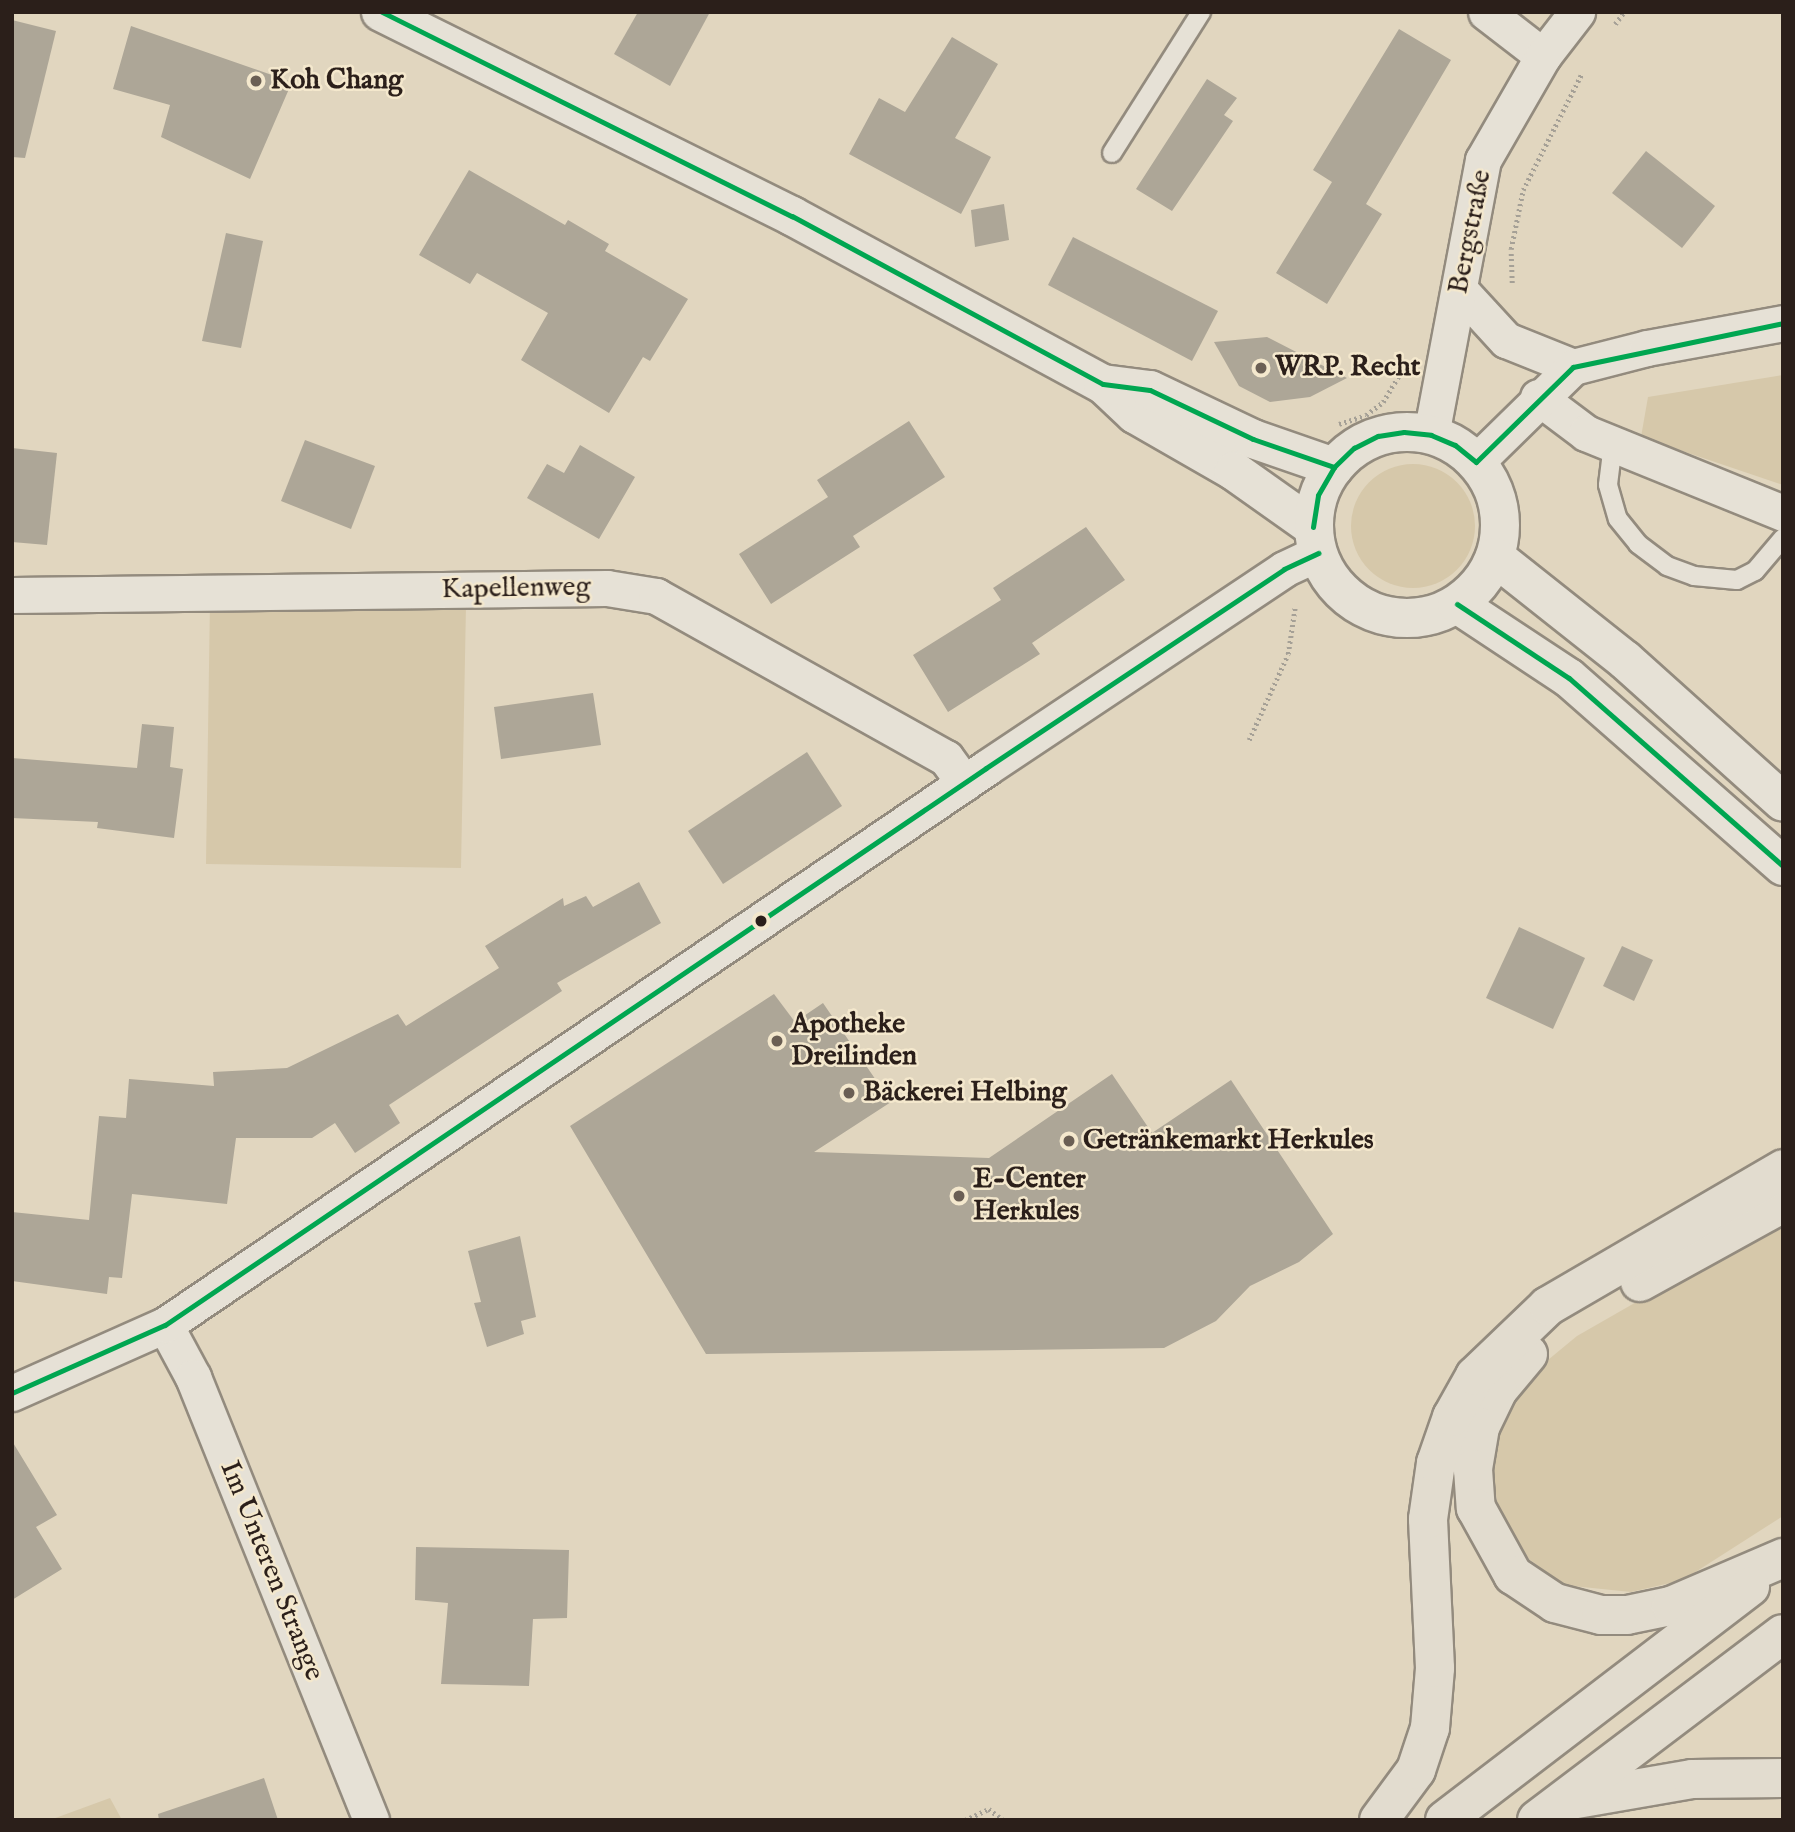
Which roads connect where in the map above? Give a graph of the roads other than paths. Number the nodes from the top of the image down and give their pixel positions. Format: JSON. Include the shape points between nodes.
{"nodes":[{"id":1,"x":381,"y":12,"type":"edge"},
{"id":2,"x":1201,"y":12,"type":"edge"},
{"id":3,"x":1486,"y":12,"type":"edge"},
{"id":4,"x":1577,"y":12,"type":"edge"},
{"id":5,"x":1543,"y":56,"type":"junction"},
{"id":6,"x":1112,"y":153,"type":"dead end"},
{"id":7,"x":1460,"y":290,"type":"junction"},
{"id":8,"x":1783,"y":323,"type":"edge"},
{"id":9,"x":1573,"y":367,"type":"junction"},
{"id":10,"x":1103,"y":384,"type":"junction"},
{"id":11,"x":1538,"y":397,"type":"junction"},
{"id":12,"x":1431,"y":435,"type":"junction"},
{"id":13,"x":1614,"y":444,"type":"junction"},
{"id":14,"x":1476,"y":461,"type":"junction"},
{"id":15,"x":1334,"y":467,"type":"junction"},
{"id":16,"x":1783,"y":513,"type":"edge"},
{"id":17,"x":1783,"y":538,"type":"edge"},
{"id":18,"x":1315,"y":540,"type":"junction"},
{"id":19,"x":1495,"y":557,"type":"junction"},
{"id":20,"x":12,"y":595,"type":"edge"},
{"id":21,"x":1457,"y":604,"type":"junction"},
{"id":22,"x":964,"y":783,"type":"junction"},
{"id":23,"x":1783,"y":802,"type":"edge"},
{"id":24,"x":1783,"y":866,"type":"edge"},
{"id":25,"x":1783,"y":1169,"type":"edge"},
{"id":26,"x":1783,"y":1203,"type":"edge"},
{"id":27,"x":166,"y":1325,"type":"junction"},
{"id":28,"x":12,"y":1393,"type":"edge"},
{"id":29,"x":1783,"y":1560,"type":"edge"},
{"id":30,"x":1783,"y":1634,"type":"edge"},
{"id":31,"x":1783,"y":1777,"type":"edge"},
{"id":32,"x":1548,"y":1811,"type":"edge"},
{"id":33,"x":371,"y":1820,"type":"edge"},
{"id":34,"x":1379,"y":1820,"type":"edge"},
{"id":35,"x":1445,"y":1820,"type":"edge"}],
"edges":[{"from":1,"to":10,"type":"main road","via":[[792,216]]},
{"from":2,"to":6,"type":"lane"},
{"from":3,"to":5,"type":"street"},
{"from":4,"to":5,"type":"street","name":"Bergstraße"},
{"from":5,"to":7,"type":"street","name":"Bergstraße","via":[[1483,159]]},
{"from":7,"to":9,"type":"street","via":[[1506,340]]},
{"from":7,"to":12,"type":"street","name":"Bergstraße"},
{"from":8,"to":9,"type":"street"},
{"from":9,"to":11,"type":"street"},
{"from":10,"to":15,"type":"main road","via":[[1150,390],[1253,439]]},
{"from":10,"to":18,"type":"main road","via":[[1135,414],[1234,471]]},
{"from":11,"to":13,"type":"street","via":[[1586,433]]},
{"from":11,"to":14,"type":"street"},
{"from":12,"to":14,"type":"main road"},
{"from":12,"to":15,"type":"main road","via":[[1378,436],[1354,448]]},
{"from":13,"to":16,"type":"street"},
{"from":13,"to":17,"type":"lane","via":[[1608,485],[1618,519],[1638,544],[1667,566],[1694,576],[1738,580],[1755,572]]},
{"from":14,"to":19,"type":"main road","via":[[1499,507]]},
{"from":15,"to":18,"type":"main road","via":[[1318,495]]},
{"from":18,"to":21,"type":"main road","via":[[1328,575],[1364,608],[1410,619]]},
{"from":18,"to":22,"type":"street","via":[[1284,569]]},
{"from":19,"to":21,"type":"main road","via":[[1486,575]]},
{"from":19,"to":23,"type":"main road","via":[[1625,660]]},
{"from":20,"to":22,"type":"street","name":"Kapellenweg","via":[[607,588],[656,596],[946,758]]},
{"from":21,"to":24,"type":"main road","via":[[1569,678]]},
{"from":22,"to":27,"type":"street"},
{"from":25,"to":34,"type":"highway","via":[[1548,1306],[1475,1376],[1452,1417],[1436,1463],[1428,1519],[1435,1668],[1430,1728],[1416,1770]]},
{"from":26,"to":29,"type":"highway","via":[[1561,1326],[1523,1358],[1498,1390],[1480,1427],[1473,1469],[1476,1508],[1513,1576],[1555,1603],[1601,1615],[1627,1615],[1671,1606]]},
{"from":27,"to":28,"type":"street"},
{"from":27,"to":33,"type":"street","name":"Im Unteren Strange","via":[[193,1377]]},
{"from":29,"to":35,"type":"highway"},
{"from":30,"to":32,"type":"highway"},
{"from":31,"to":32,"type":"highway","via":[[1692,1780]]}]}
